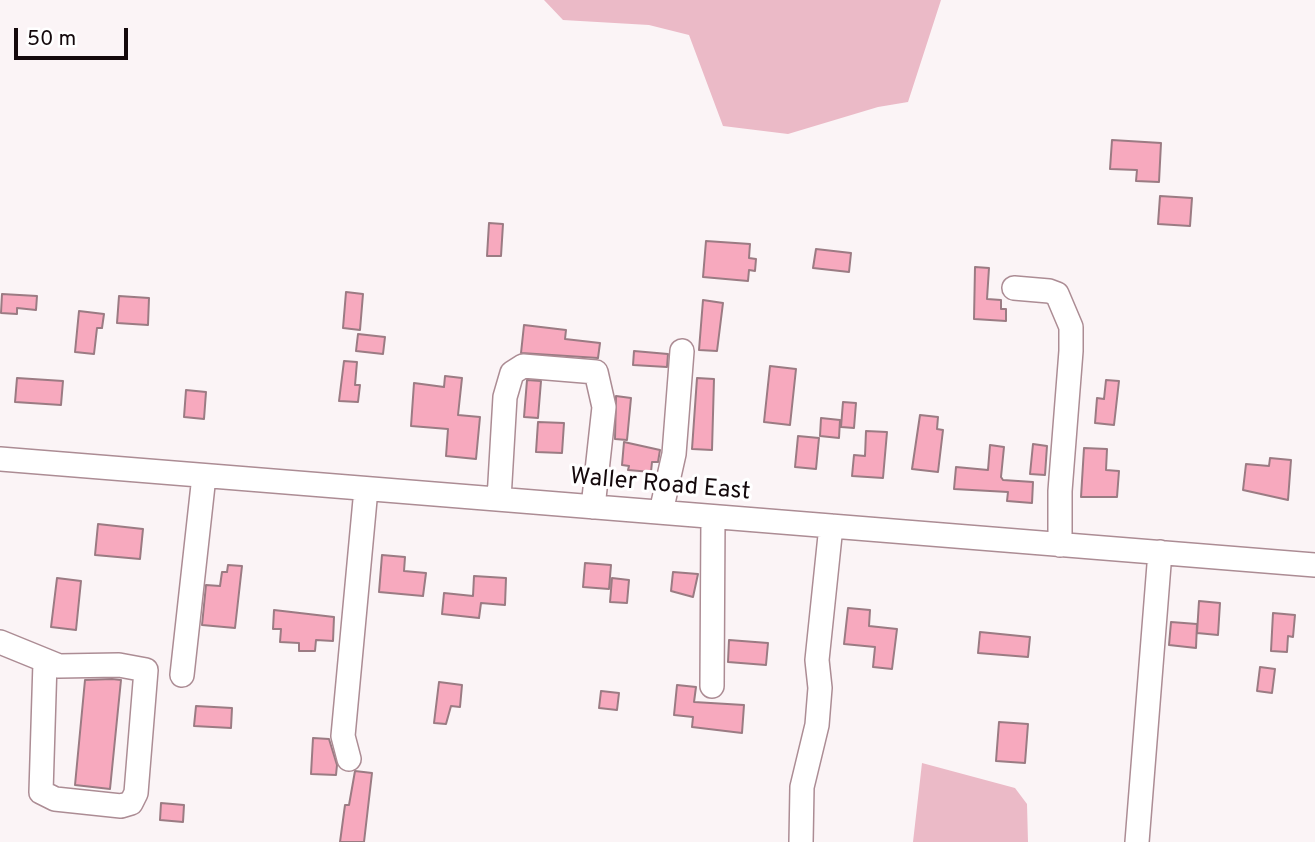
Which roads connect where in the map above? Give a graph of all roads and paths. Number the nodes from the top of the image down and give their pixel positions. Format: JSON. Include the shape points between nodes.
{"nodes":[{"id":1,"x":1014,"y":288,"type":"dead end"},
{"id":2,"x":682,"y":351,"type":"dead end"},
{"id":3,"x":0,"y":459,"type":"edge"},
{"id":4,"x":204,"y":476,"type":"junction"},
{"id":5,"x":366,"y":489,"type":"junction"},
{"id":6,"x":499,"y":499,"type":"junction"},
{"id":7,"x":593,"y":507,"type":"junction"},
{"id":8,"x":661,"y":512,"type":"junction"},
{"id":9,"x":713,"y":517,"type":"junction"},
{"id":10,"x":831,"y":526,"type":"junction"},
{"id":11,"x":1060,"y":545,"type":"junction"},
{"id":12,"x":1160,"y":552,"type":"junction"},
{"id":13,"x":1315,"y":565,"type":"edge"},
{"id":14,"x":0,"y":642,"type":"edge"},
{"id":15,"x":45,"y":662,"type":"junction"},
{"id":16,"x":182,"y":675,"type":"dead end"},
{"id":17,"x":712,"y":686,"type":"dead end"},
{"id":18,"x":349,"y":759,"type":"dead end"},
{"id":19,"x":801,"y":842,"type":"edge"},
{"id":20,"x":1137,"y":842,"type":"edge"}],
"edges":[{"from":1,"to":11,"type":"street","via":[[1057,294],[1071,327]]},
{"from":2,"to":8,"type":"street","via":[[674,454]]},
{"from":3,"to":4,"type":"street","name":"Waller Road East"},
{"from":4,"to":5,"type":"street","name":"Waller Road East"},
{"from":4,"to":16,"type":"street"},
{"from":5,"to":6,"type":"street","name":"Waller Road East"},
{"from":5,"to":18,"type":"street","via":[[343,736]]},
{"from":6,"to":7,"type":"street","name":"Waller Road East"},
{"from":6,"to":7,"type":"street","via":[[505,397],[512,373],[523,366],[596,372],[604,407]]},
{"from":7,"to":8,"type":"street","name":"Waller Road East"},
{"from":8,"to":9,"type":"street","name":"Waller Road East"},
{"from":9,"to":10,"type":"street","name":"Waller Road East"},
{"from":9,"to":17,"type":"street"},
{"from":10,"to":11,"type":"street","name":"Waller Road East"},
{"from":10,"to":19,"type":"street","via":[[817,660],[820,688],[802,787]]},
{"from":11,"to":12,"type":"street","name":"Waller Road East"},
{"from":12,"to":13,"type":"street","name":"Waller Road East"},
{"from":12,"to":20,"type":"street"},
{"from":14,"to":15,"type":"street"},
{"from":15,"to":15,"type":"street","via":[[59,666],[119,664],[146,670],[136,793],[131,803],[121,806],[55,799],[41,792]]}]}
